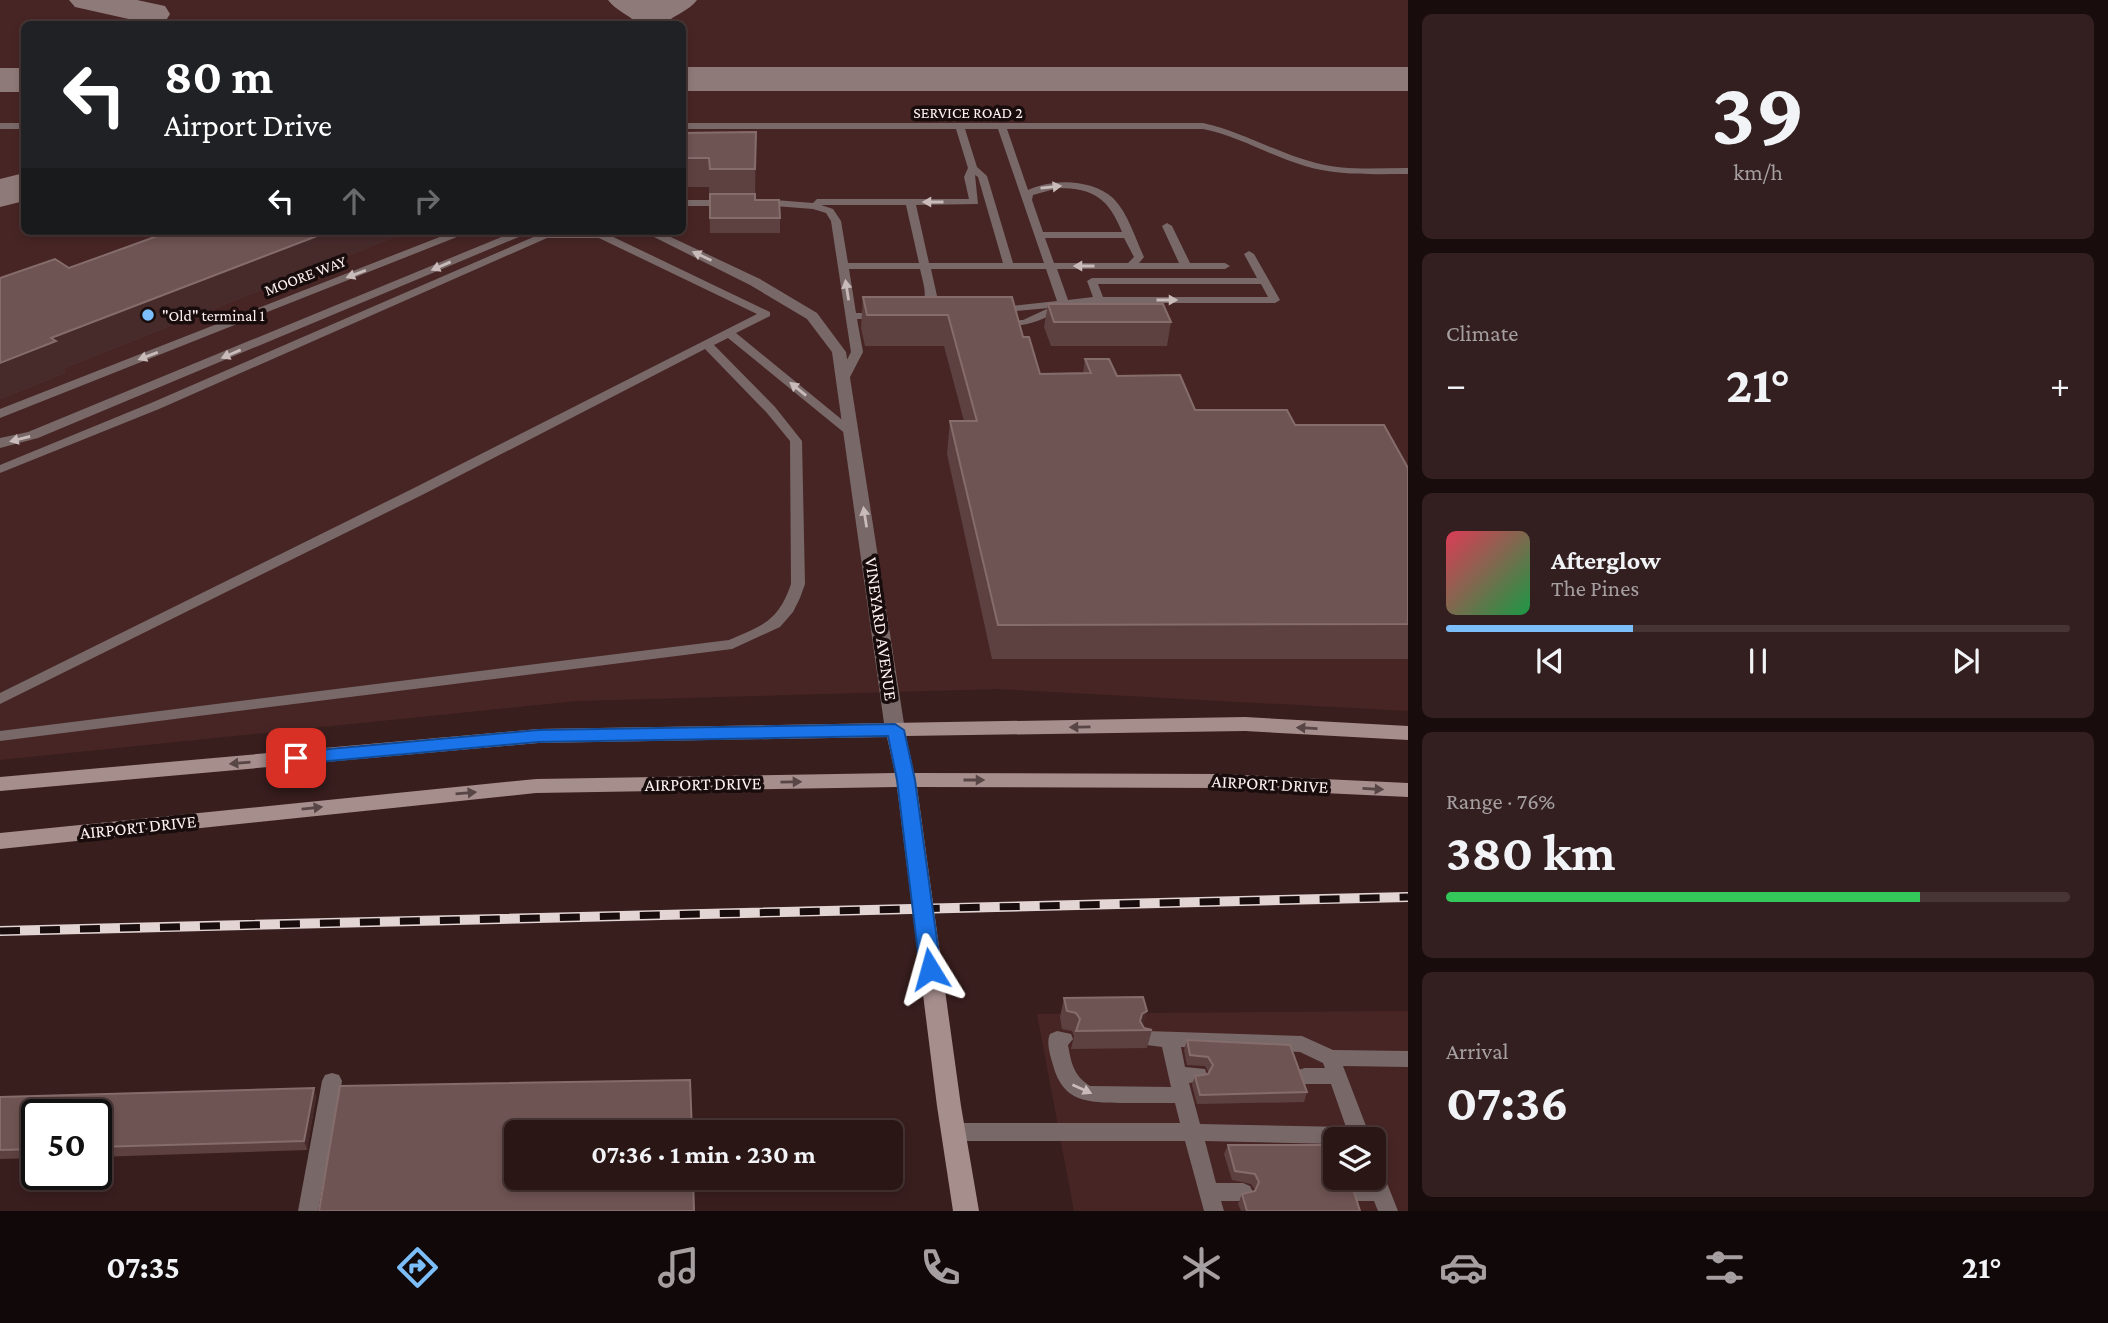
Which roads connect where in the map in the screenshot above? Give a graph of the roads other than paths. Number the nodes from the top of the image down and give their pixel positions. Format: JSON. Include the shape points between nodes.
{"nodes":[{"id":1,"x":1002,"y":125,"type":"junction"},
{"id":2,"x":0,"y":126,"type":"edge"},
{"id":3,"x":21,"y":126,"type":"edge"},
{"id":4,"x":686,"y":126,"type":"edge"},
{"id":5,"x":961,"y":126,"type":"junction"},
{"id":6,"x":972,"y":168,"type":"junction"},
{"id":7,"x":1408,"y":171,"type":"edge"},
{"id":8,"x":1027,"y":200,"type":"junction"},
{"id":9,"x":734,"y":202,"type":"edge"},
{"id":10,"x":747,"y":202,"type":"edge"},
{"id":11,"x":760,"y":202,"type":"junction"},
{"id":12,"x":910,"y":202,"type":"junction"},
{"id":13,"x":686,"y":203,"type":"edge"},
{"id":14,"x":1167,"y":226,"type":"dead end"},
{"id":15,"x":456,"y":235,"type":"edge"},
{"id":16,"x":517,"y":235,"type":"edge"},
{"id":17,"x":656,"y":235,"type":"edge"},
{"id":18,"x":1039,"y":235,"type":"junction"},
{"id":19,"x":1128,"y":235,"type":"junction"},
{"id":20,"x":1219,"y":253,"type":"dead end"},
{"id":21,"x":1249,"y":254,"type":"dead end"},
{"id":22,"x":843,"y":266,"type":"junction"},
{"id":23,"x":926,"y":266,"type":"junction"},
{"id":24,"x":1009,"y":266,"type":"junction"},
{"id":25,"x":1050,"y":266,"type":"junction"},
{"id":26,"x":1131,"y":266,"type":"junction"},
{"id":27,"x":1186,"y":266,"type":"junction"},
{"id":28,"x":1226,"y":266,"type":"junction"},
{"id":29,"x":1234,"y":281,"type":"junction"},
{"id":30,"x":1264,"y":281,"type":"junction"},
{"id":31,"x":1099,"y":300,"type":"junction"},
{"id":32,"x":1064,"y":305,"type":"junction"},
{"id":33,"x":982,"y":311,"type":"edge"},
{"id":34,"x":851,"y":316,"type":"junction"},
{"id":35,"x":905,"y":316,"type":"junction"},
{"id":36,"x":939,"y":317,"type":"edge"},
{"id":37,"x":987,"y":323,"type":"edge"},
{"id":38,"x":729,"y":333,"type":"junction"},
{"id":39,"x":707,"y":345,"type":"junction"},
{"id":40,"x":843,"y":379,"type":"junction"},
{"id":41,"x":0,"y":414,"type":"edge"},
{"id":42,"x":851,"y":432,"type":"junction"},
{"id":43,"x":0,"y":443,"type":"edge"},
{"id":44,"x":0,"y":469,"type":"edge"},
{"id":45,"x":0,"y":699,"type":"edge"},
{"id":46,"x":895,"y":730,"type":"junction"},
{"id":47,"x":1408,"y":733,"type":"edge"},
{"id":48,"x":0,"y":736,"type":"edge"},
{"id":49,"x":906,"y":780,"type":"junction"},
{"id":50,"x":0,"y":784,"type":"edge"},
{"id":51,"x":1408,"y":790,"type":"edge"},
{"id":52,"x":0,"y":841,"type":"edge"},
{"id":53,"x":1064,"y":1039,"type":"dead end"},
{"id":54,"x":1146,"y":1039,"type":"edge"},
{"id":55,"x":1170,"y":1039,"type":"junction"},
{"id":56,"x":1408,"y":1060,"type":"edge"},
{"id":57,"x":1335,"y":1067,"type":"junction"},
{"id":58,"x":1177,"y":1075,"type":"junction"},
{"id":59,"x":1198,"y":1075,"type":"edge"},
{"id":60,"x":1305,"y":1076,"type":"dead end"},
{"id":61,"x":332,"y":1081,"type":"dead end"},
{"id":62,"x":1182,"y":1095,"type":"junction"},
{"id":63,"x":1356,"y":1127,"type":"edge"},
{"id":64,"x":953,"y":1132,"type":"junction"},
{"id":65,"x":1193,"y":1132,"type":"junction"},
{"id":66,"x":1323,"y":1136,"type":"edge"},
{"id":67,"x":1244,"y":1192,"type":"edge"},
{"id":68,"x":1356,"y":1192,"type":"edge"},
{"id":69,"x":1381,"y":1192,"type":"edge"},
{"id":70,"x":1211,"y":1201,"type":"edge"},
{"id":71,"x":308,"y":1211,"type":"edge"},
{"id":72,"x":966,"y":1211,"type":"edge"}],
"edges":[{"from":1,"to":5,"type":"lane","name":"SERVICE ROAD 2"},
{"from":1,"to":7,"type":"lane","name":"SERVICE ROAD 2","via":[[1203,126],[1228,130],[1322,167]]},
{"from":1,"to":8,"type":"lane"},
{"from":2,"to":3,"type":"lane"},
{"from":4,"to":5,"type":"lane","name":"SERVICE ROAD 2"},
{"from":5,"to":6,"type":"lane"},
{"from":6,"to":12,"type":"lane","one_way":true,"via":[[969,177],[975,202]]},
{"from":6,"to":24,"type":"lane","via":[[982,176]]},
{"from":8,"to":18,"type":"lane"},
{"from":8,"to":19,"type":"lane","one_way":true,"via":[[1035,189],[1048,186],[1086,189],[1110,201]]},
{"from":9,"to":13,"type":"lane"},
{"from":10,"to":11,"type":"lane"},
{"from":11,"to":12,"type":"lane"},
{"from":11,"to":22,"type":"lane","via":[[830,211]]},
{"from":12,"to":23,"type":"lane"},
{"from":14,"to":27,"type":"lane"},
{"from":15,"to":41,"type":"street","name":"MOORE WAY","one_way":true},
{"from":16,"to":43,"type":"street","one_way":true,"via":[[33,435]]},
{"from":40,"to":17,"type":"street","one_way":true,"via":[[839,352],[812,316],[755,282]]},
{"from":18,"to":19,"type":"lane"},
{"from":18,"to":25,"type":"lane"},
{"from":19,"to":26,"type":"lane","via":[[1139,257]]},
{"from":20,"to":28,"type":"lane"},
{"from":21,"to":30,"type":"lane"},
{"from":22,"to":23,"type":"lane"},
{"from":34,"to":22,"type":"lane","one_way":true},
{"from":23,"to":24,"type":"lane"},
{"from":23,"to":35,"type":"lane","via":[[932,296],[927,309]]},
{"from":24,"to":25,"type":"lane"},
{"from":26,"to":25,"type":"lane","one_way":true},
{"from":25,"to":32,"type":"lane"},
{"from":26,"to":27,"type":"lane"},
{"from":27,"to":28,"type":"lane"},
{"from":28,"to":29,"type":"lane"},
{"from":29,"to":30,"type":"lane"},
{"from":29,"to":31,"type":"lane","via":[[1092,281]]},
{"from":31,"to":30,"type":"lane","one_way":true,"via":[[1275,300]]},
{"from":31,"to":32,"type":"lane"},
{"from":32,"to":33,"type":"lane"},
{"from":32,"to":37,"type":"lane","via":[[1025,323]]},
{"from":34,"to":35,"type":"lane"},
{"from":34,"to":40,"type":"lane","via":[[857,352]]},
{"from":35,"to":36,"type":"lane"},
{"from":38,"to":39,"type":"lane"},
{"from":42,"to":38,"type":"lane","one_way":true},
{"from":38,"to":44,"type":"lane","via":[[766,314],[601,235],[545,235]]},
{"from":39,"to":45,"type":"lane"},
{"from":39,"to":48,"type":"lane","via":[[796,441],[798,584],[792,605],[776,625],[732,644]]},
{"from":40,"to":42,"type":"street","name":"VINEYARD AVENUE"},
{"from":46,"to":42,"type":"street","name":"VINEYARD AVENUE","one_way":true},
{"from":47,"to":46,"type":"main road","one_way":true,"via":[[1245,724]]},
{"from":46,"to":49,"type":"main road","name":"VINEYARD AVENUE"},
{"from":46,"to":50,"type":"main road","one_way":true,"via":[[538,736]]},
{"from":49,"to":51,"type":"main road","name":"AIRPORT DRIVE","one_way":true,"via":[[1218,781]]},
{"from":52,"to":49,"type":"main road","name":"AIRPORT DRIVE","one_way":true,"via":[[536,786]]},
{"from":49,"to":64,"type":"main road","name":"VINEYARD AVENUE"},
{"from":53,"to":62,"type":"lane","one_way":true,"via":[[1057,1039],[1066,1080],[1076,1089],[1088,1094]]},
{"from":54,"to":55,"type":"lane"},
{"from":55,"to":57,"type":"lane","via":[[1302,1044]]},
{"from":55,"to":58,"type":"lane"},
{"from":56,"to":57,"type":"lane"},
{"from":57,"to":60,"type":"lane"},
{"from":57,"to":63,"type":"lane"},
{"from":58,"to":59,"type":"lane"},
{"from":58,"to":62,"type":"lane"},
{"from":61,"to":71,"type":"lane"},
{"from":62,"to":65,"type":"lane"},
{"from":64,"to":65,"type":"lane"},
{"from":64,"to":72,"type":"main road","name":"VINEYARD AVENUE"},
{"from":65,"to":66,"type":"lane"},
{"from":65,"to":70,"type":"lane"},
{"from":67,"to":70,"type":"lane"},
{"from":68,"to":69,"type":"lane"}]}
